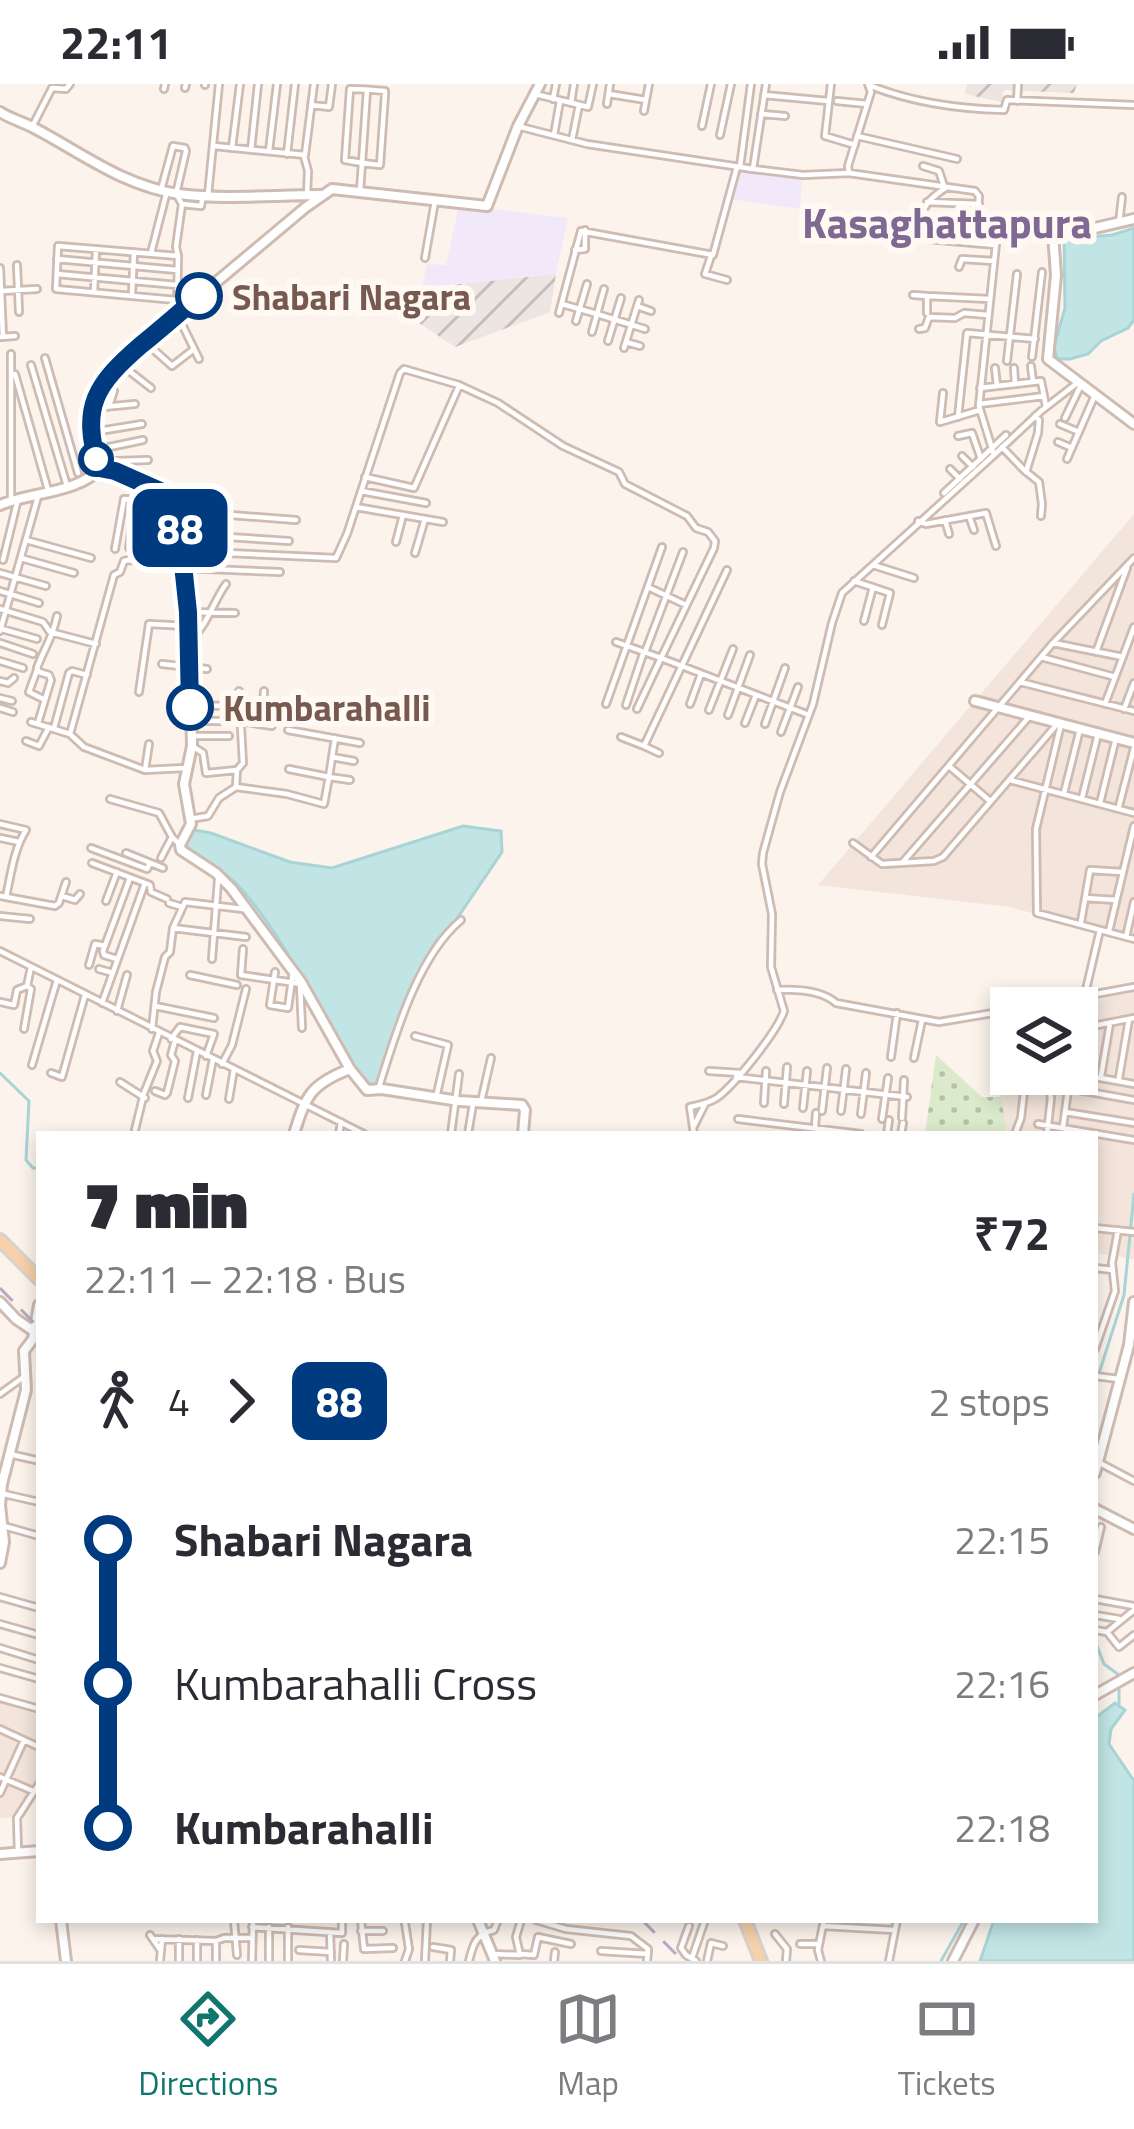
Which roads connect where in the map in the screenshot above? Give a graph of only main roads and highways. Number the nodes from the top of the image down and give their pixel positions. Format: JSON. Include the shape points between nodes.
{"nodes":[{"id":1,"x":0,"y":1240,"type":"edge"},
{"id":2,"x":36,"y":1275,"type":"edge"},
{"id":3,"x":744,"y":1923,"type":"edge"},
{"id":4,"x":759,"y":1961,"type":"edge"}],
"edges":[{"from":1,"to":2,"type":"main road"},
{"from":3,"to":4,"type":"main road"}]}
